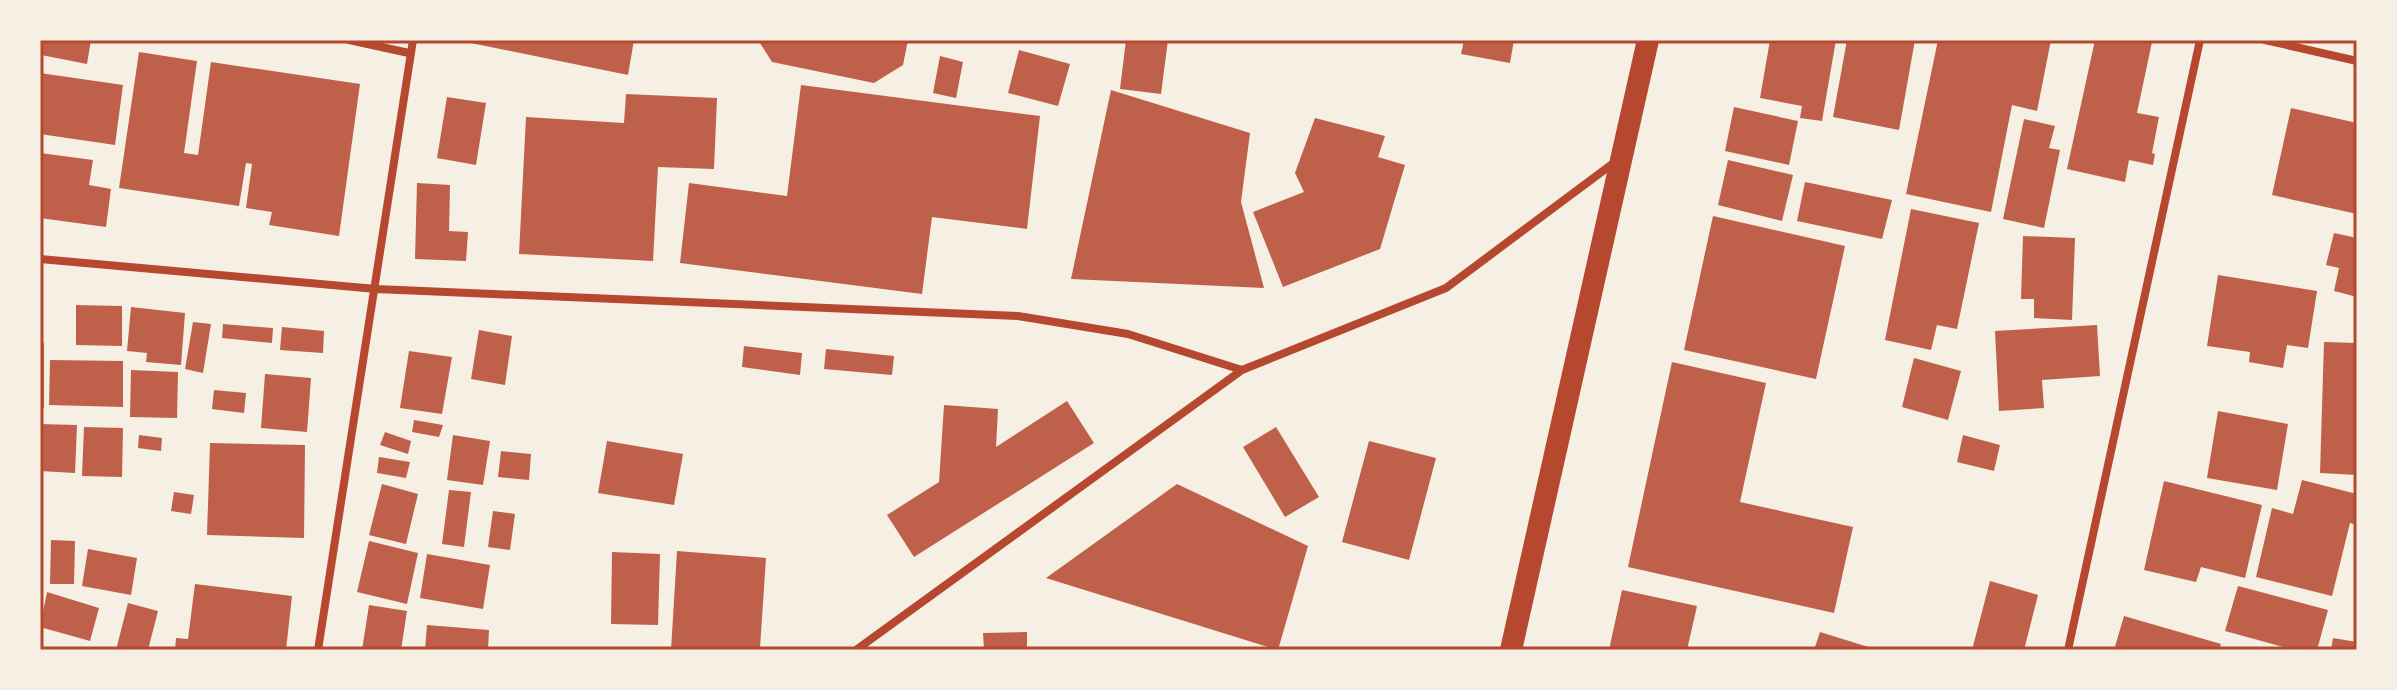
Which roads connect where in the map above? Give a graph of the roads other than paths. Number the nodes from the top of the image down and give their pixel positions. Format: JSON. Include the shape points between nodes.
{"nodes":[{"id":1,"x":349,"y":40,"type":"edge"},
{"id":2,"x":413,"y":40,"type":"edge"},
{"id":3,"x":1648,"y":40,"type":"edge"},
{"id":4,"x":2200,"y":40,"type":"edge"},
{"id":5,"x":2265,"y":40,"type":"edge"},
{"id":6,"x":409,"y":53,"type":"junction"},
{"id":7,"x":2357,"y":61,"type":"edge"},
{"id":8,"x":1621,"y":158,"type":"junction"},
{"id":9,"x":40,"y":259,"type":"edge"},
{"id":10,"x":376,"y":289,"type":"junction"},
{"id":11,"x":1242,"y":370,"type":"junction"},
{"id":12,"x":318,"y":650,"type":"edge"},
{"id":13,"x":856,"y":650,"type":"edge"},
{"id":14,"x":1511,"y":650,"type":"edge"},
{"id":15,"x":2068,"y":650,"type":"edge"}],
"edges":[{"from":1,"to":6,"type":"street"},
{"from":2,"to":6,"type":"street"},
{"from":3,"to":8,"type":"highway"},
{"from":4,"to":15,"type":"street"},
{"from":5,"to":7,"type":"street"},
{"from":6,"to":10,"type":"street"},
{"from":8,"to":11,"type":"street","via":[[1446,288]]},
{"from":8,"to":14,"type":"highway"},
{"from":9,"to":10,"type":"street"},
{"from":10,"to":11,"type":"street","via":[[1018,316],[1128,334]]},
{"from":10,"to":12,"type":"street"},
{"from":11,"to":13,"type":"street"}]}
